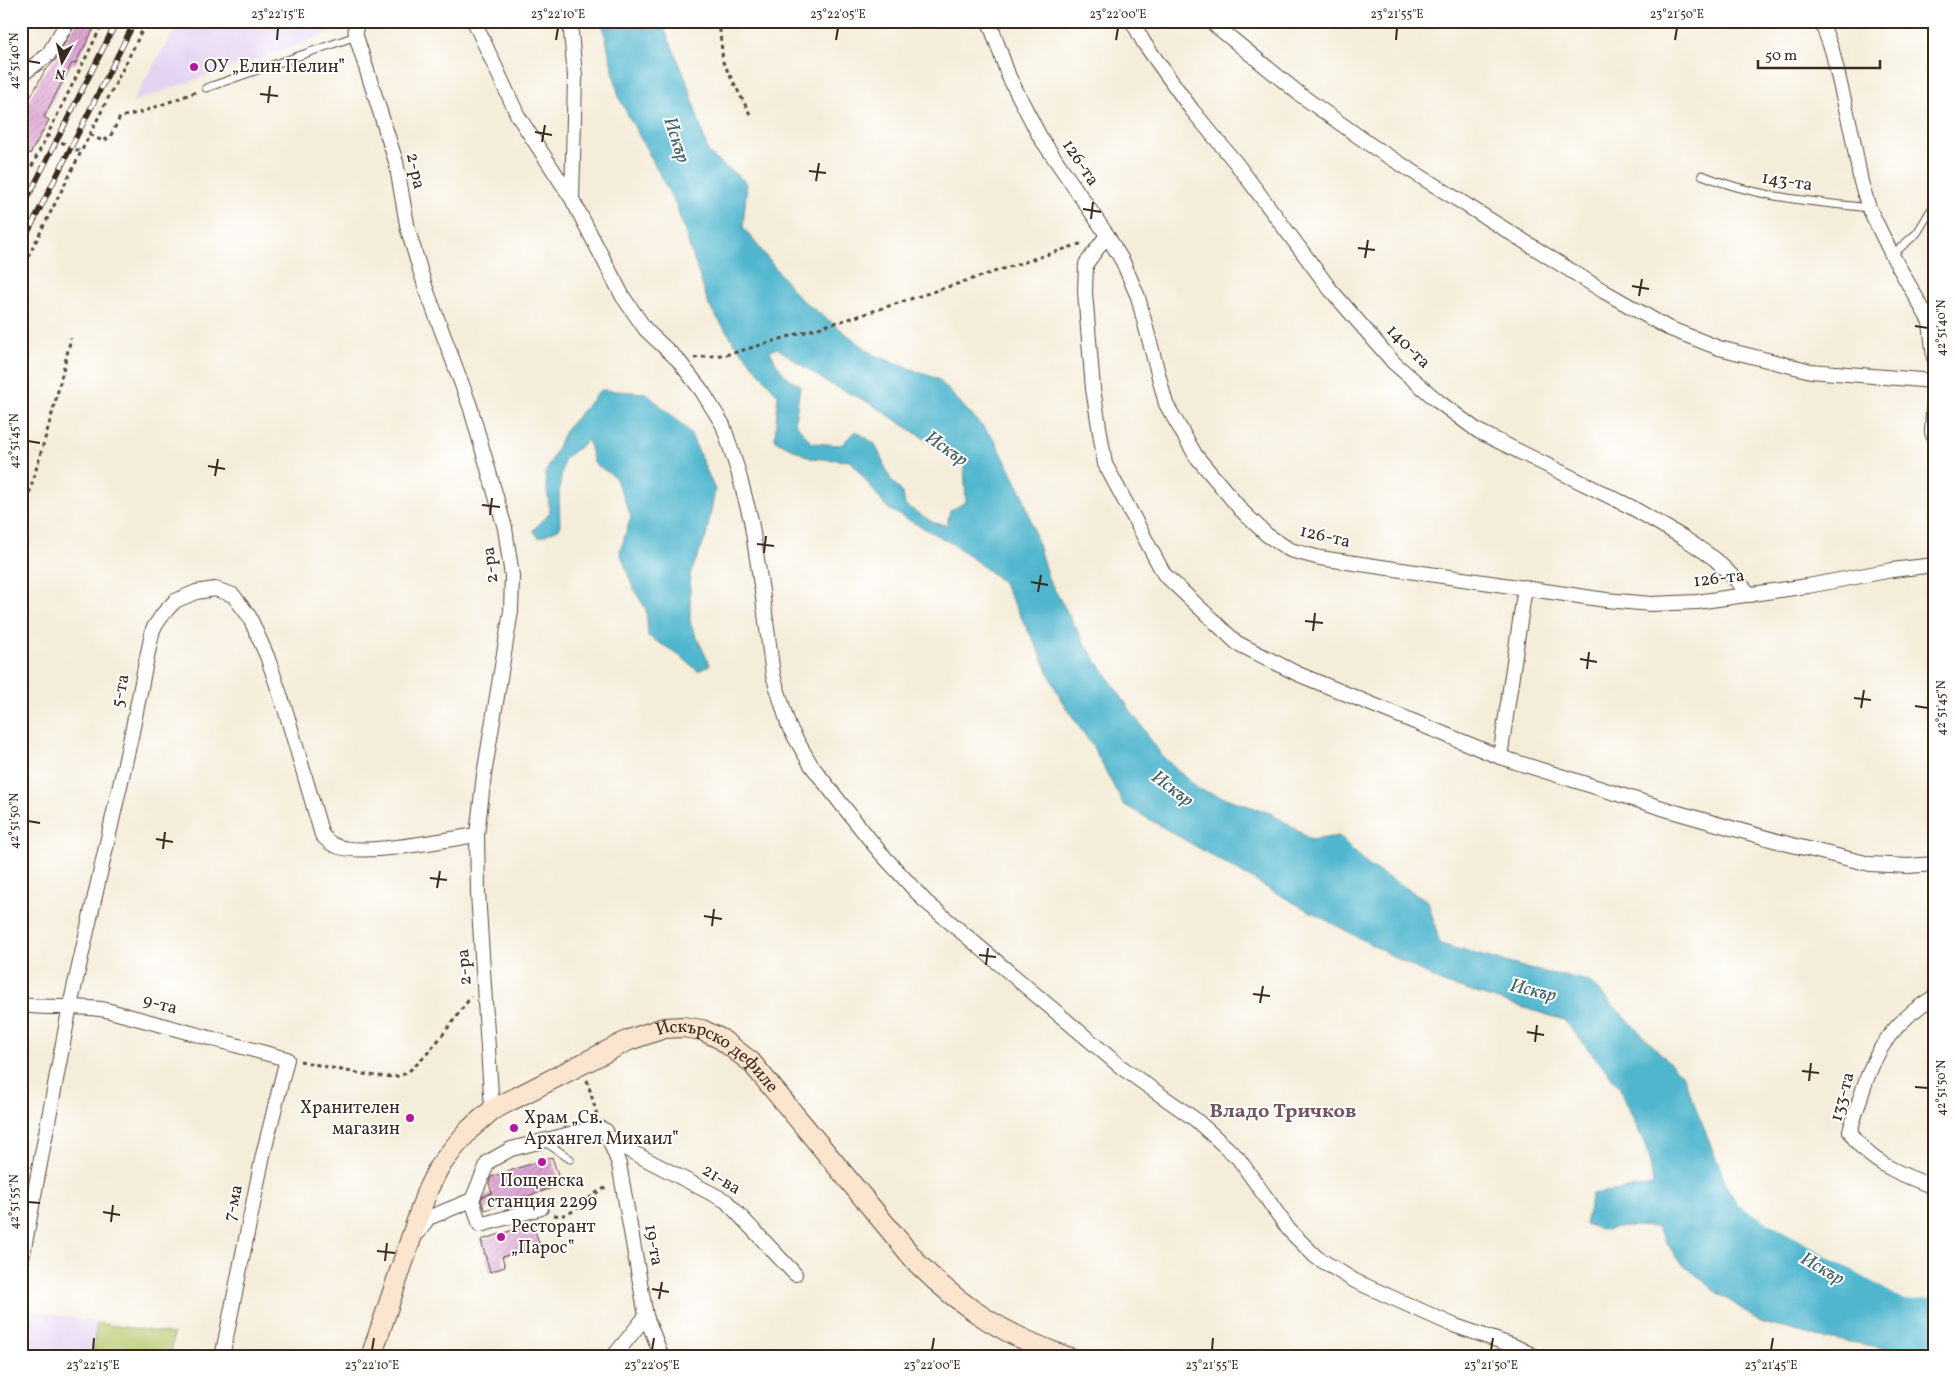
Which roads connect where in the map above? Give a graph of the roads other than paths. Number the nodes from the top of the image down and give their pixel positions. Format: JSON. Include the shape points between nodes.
{"nodes":[{"id":1,"x":68,"y":21,"type":"edge"},
{"id":2,"x":355,"y":21,"type":"edge"},
{"id":3,"x":474,"y":21,"type":"edge"},
{"id":4,"x":570,"y":21,"type":"edge"},
{"id":5,"x":990,"y":21,"type":"edge"},
{"id":6,"x":1132,"y":21,"type":"edge"},
{"id":7,"x":1210,"y":21,"type":"edge"},
{"id":8,"x":1821,"y":21,"type":"edge"},
{"id":9,"x":356,"y":36,"type":"junction"},
{"id":10,"x":21,"y":75,"type":"edge"},
{"id":11,"x":206,"y":88,"type":"road end"},
{"id":12,"x":1702,"y":175,"type":"dead end"},
{"id":13,"x":572,"y":199,"type":"junction"},
{"id":14,"x":1934,"y":205,"type":"edge"},
{"id":15,"x":1869,"y":208,"type":"junction"},
{"id":16,"x":1107,"y":235,"type":"junction"},
{"id":17,"x":1892,"y":255,"type":"junction"},
{"id":18,"x":1934,"y":358,"type":"edge"},
{"id":19,"x":1934,"y":382,"type":"edge"},
{"id":20,"x":1934,"y":398,"type":"edge"},
{"id":21,"x":1934,"y":438,"type":"edge"},
{"id":22,"x":1934,"y":565,"type":"edge"},
{"id":23,"x":1525,"y":587,"type":"junction"},
{"id":24,"x":1751,"y":595,"type":"junction"},
{"id":25,"x":1500,"y":757,"type":"junction"},
{"id":26,"x":478,"y":835,"type":"junction"},
{"id":27,"x":1934,"y":864,"type":"edge"},
{"id":28,"x":1934,"y":997,"type":"edge"},
{"id":29,"x":21,"y":1005,"type":"edge"},
{"id":30,"x":70,"y":1006,"type":"junction"},
{"id":31,"x":287,"y":1059,"type":"joint"},
{"id":32,"x":492,"y":1110,"type":"junction"},
{"id":33,"x":609,"y":1140,"type":"junction"},
{"id":34,"x":544,"y":1141,"type":"junction"},
{"id":35,"x":570,"y":1158,"type":"dead end"},
{"id":36,"x":1934,"y":1187,"type":"edge"},
{"id":37,"x":472,"y":1200,"type":"junction"},
{"id":38,"x":541,"y":1208,"type":"road end"},
{"id":39,"x":405,"y":1252,"type":"junction"},
{"id":40,"x":21,"y":1264,"type":"edge"},
{"id":41,"x":795,"y":1274,"type":"dead end"},
{"id":42,"x":646,"y":1316,"type":"junction"},
{"id":43,"x":222,"y":1357,"type":"edge"},
{"id":44,"x":371,"y":1357,"type":"edge"},
{"id":45,"x":612,"y":1357,"type":"edge"},
{"id":46,"x":662,"y":1357,"type":"edge"},
{"id":47,"x":1067,"y":1357,"type":"edge"},
{"id":48,"x":1536,"y":1357,"type":"edge"}],
"edges":[{"from":1,"to":10,"type":"street","via":[[48,55]]},
{"from":2,"to":9,"type":"street","name":"2-ра"},
{"from":3,"to":13,"type":"street","via":[[518,116]]},
{"from":4,"to":13,"type":"street","via":[[575,76]]},
{"from":5,"to":16,"type":"street","name":"126-та","via":[[1009,77],[1040,137]]},
{"from":6,"to":24,"type":"street","name":"140-та","via":[[1192,110],[1330,289],[1394,363],[1478,431],[1631,507],[1684,538],[1714,559]]},
{"from":7,"to":19,"type":"street","via":[[1302,96],[1372,146],[1668,328],[1719,348],[1811,371]]},
{"from":8,"to":15,"type":"street","via":[[1834,59]]},
{"from":9,"to":11,"type":"lane"},
{"from":9,"to":26,"type":"street","name":"2-ра","via":[[396,162],[408,230],[425,286],[470,406],[505,528],[512,576],[511,611],[484,775]]},
{"from":12,"to":15,"type":"lane","name":"143-та","via":[[1747,191]]},
{"from":13,"to":48,"type":"street","via":[[623,297],[646,330],[678,360],[702,390],[723,425],[751,520],[773,675],[789,727],[811,765],[880,851],[925,901],[1121,1067],[1196,1120],[1238,1158],[1289,1230],[1316,1257],[1355,1281],[1453,1325]]},
{"from":14,"to":17,"type":"lane","via":[[1917,233]]},
{"from":15,"to":17,"type":"street"},
{"from":16,"to":23,"type":"street","name":"126-та","via":[[1138,296],[1166,404],[1196,456],[1242,511],[1267,535],[1290,550],[1320,558]]},
{"from":16,"to":25,"type":"street","via":[[1086,264],[1085,292],[1093,389],[1105,464],[1164,574],[1237,643],[1298,674]]},
{"from":17,"to":18,"type":"street","via":[[1930,322]]},
{"from":20,"to":21,"type":"street"},
{"from":22,"to":24,"type":"street","name":"126-та"},
{"from":23,"to":24,"type":"street","name":"126-та","via":[[1651,604]]},
{"from":23,"to":25,"type":"street"},
{"from":25,"to":27,"type":"street","via":[[1788,844],[1870,864]]},
{"from":26,"to":30,"type":"street","name":"5-та","via":[[376,850],[334,845],[322,835],[286,712],[249,616],[233,595],[216,589],[196,592],[175,601],[153,629],[132,737]]},
{"from":26,"to":32,"type":"street","name":"2-ра","via":[[478,894]]},
{"from":28,"to":36,"type":"street","name":"133-та","via":[[1900,1022],[1881,1045],[1850,1131],[1866,1153],[1898,1173]]},
{"from":29,"to":30,"type":"street","name":"9-та"},
{"from":30,"to":31,"type":"street","name":"9-та","via":[[106,1010]]},
{"from":30,"to":40,"type":"street","name":"5-та"},
{"from":31,"to":43,"type":"street","name":"7-ма","via":[[263,1155]]},
{"from":32,"to":39,"type":"main road","name":"Искърско дефиле","via":[[439,1167]]},
{"from":32,"to":47,"type":"main road","name":"Искърско дефиле","via":[[629,1040],[664,1028],[702,1030],[721,1038],[751,1062],[937,1284],[999,1328]]},
{"from":33,"to":34,"type":"street","via":[[606,1131],[594,1128]]},
{"from":33,"to":41,"type":"street","name":"21-ва","via":[[726,1200]]},
{"from":33,"to":42,"type":"street","name":"19-та","via":[[619,1164]]},
{"from":34,"to":35,"type":"lane"},
{"from":34,"to":37,"type":"street","via":[[511,1150],[488,1162]]},
{"from":37,"to":38,"type":"street","via":[[480,1225]]},
{"from":37,"to":39,"type":"street","via":[[428,1218]]},
{"from":39,"to":44,"type":"main road","name":"Искърско дефиле"},
{"from":42,"to":45,"type":"street"},
{"from":42,"to":46,"type":"street","name":"19-та"}]}
